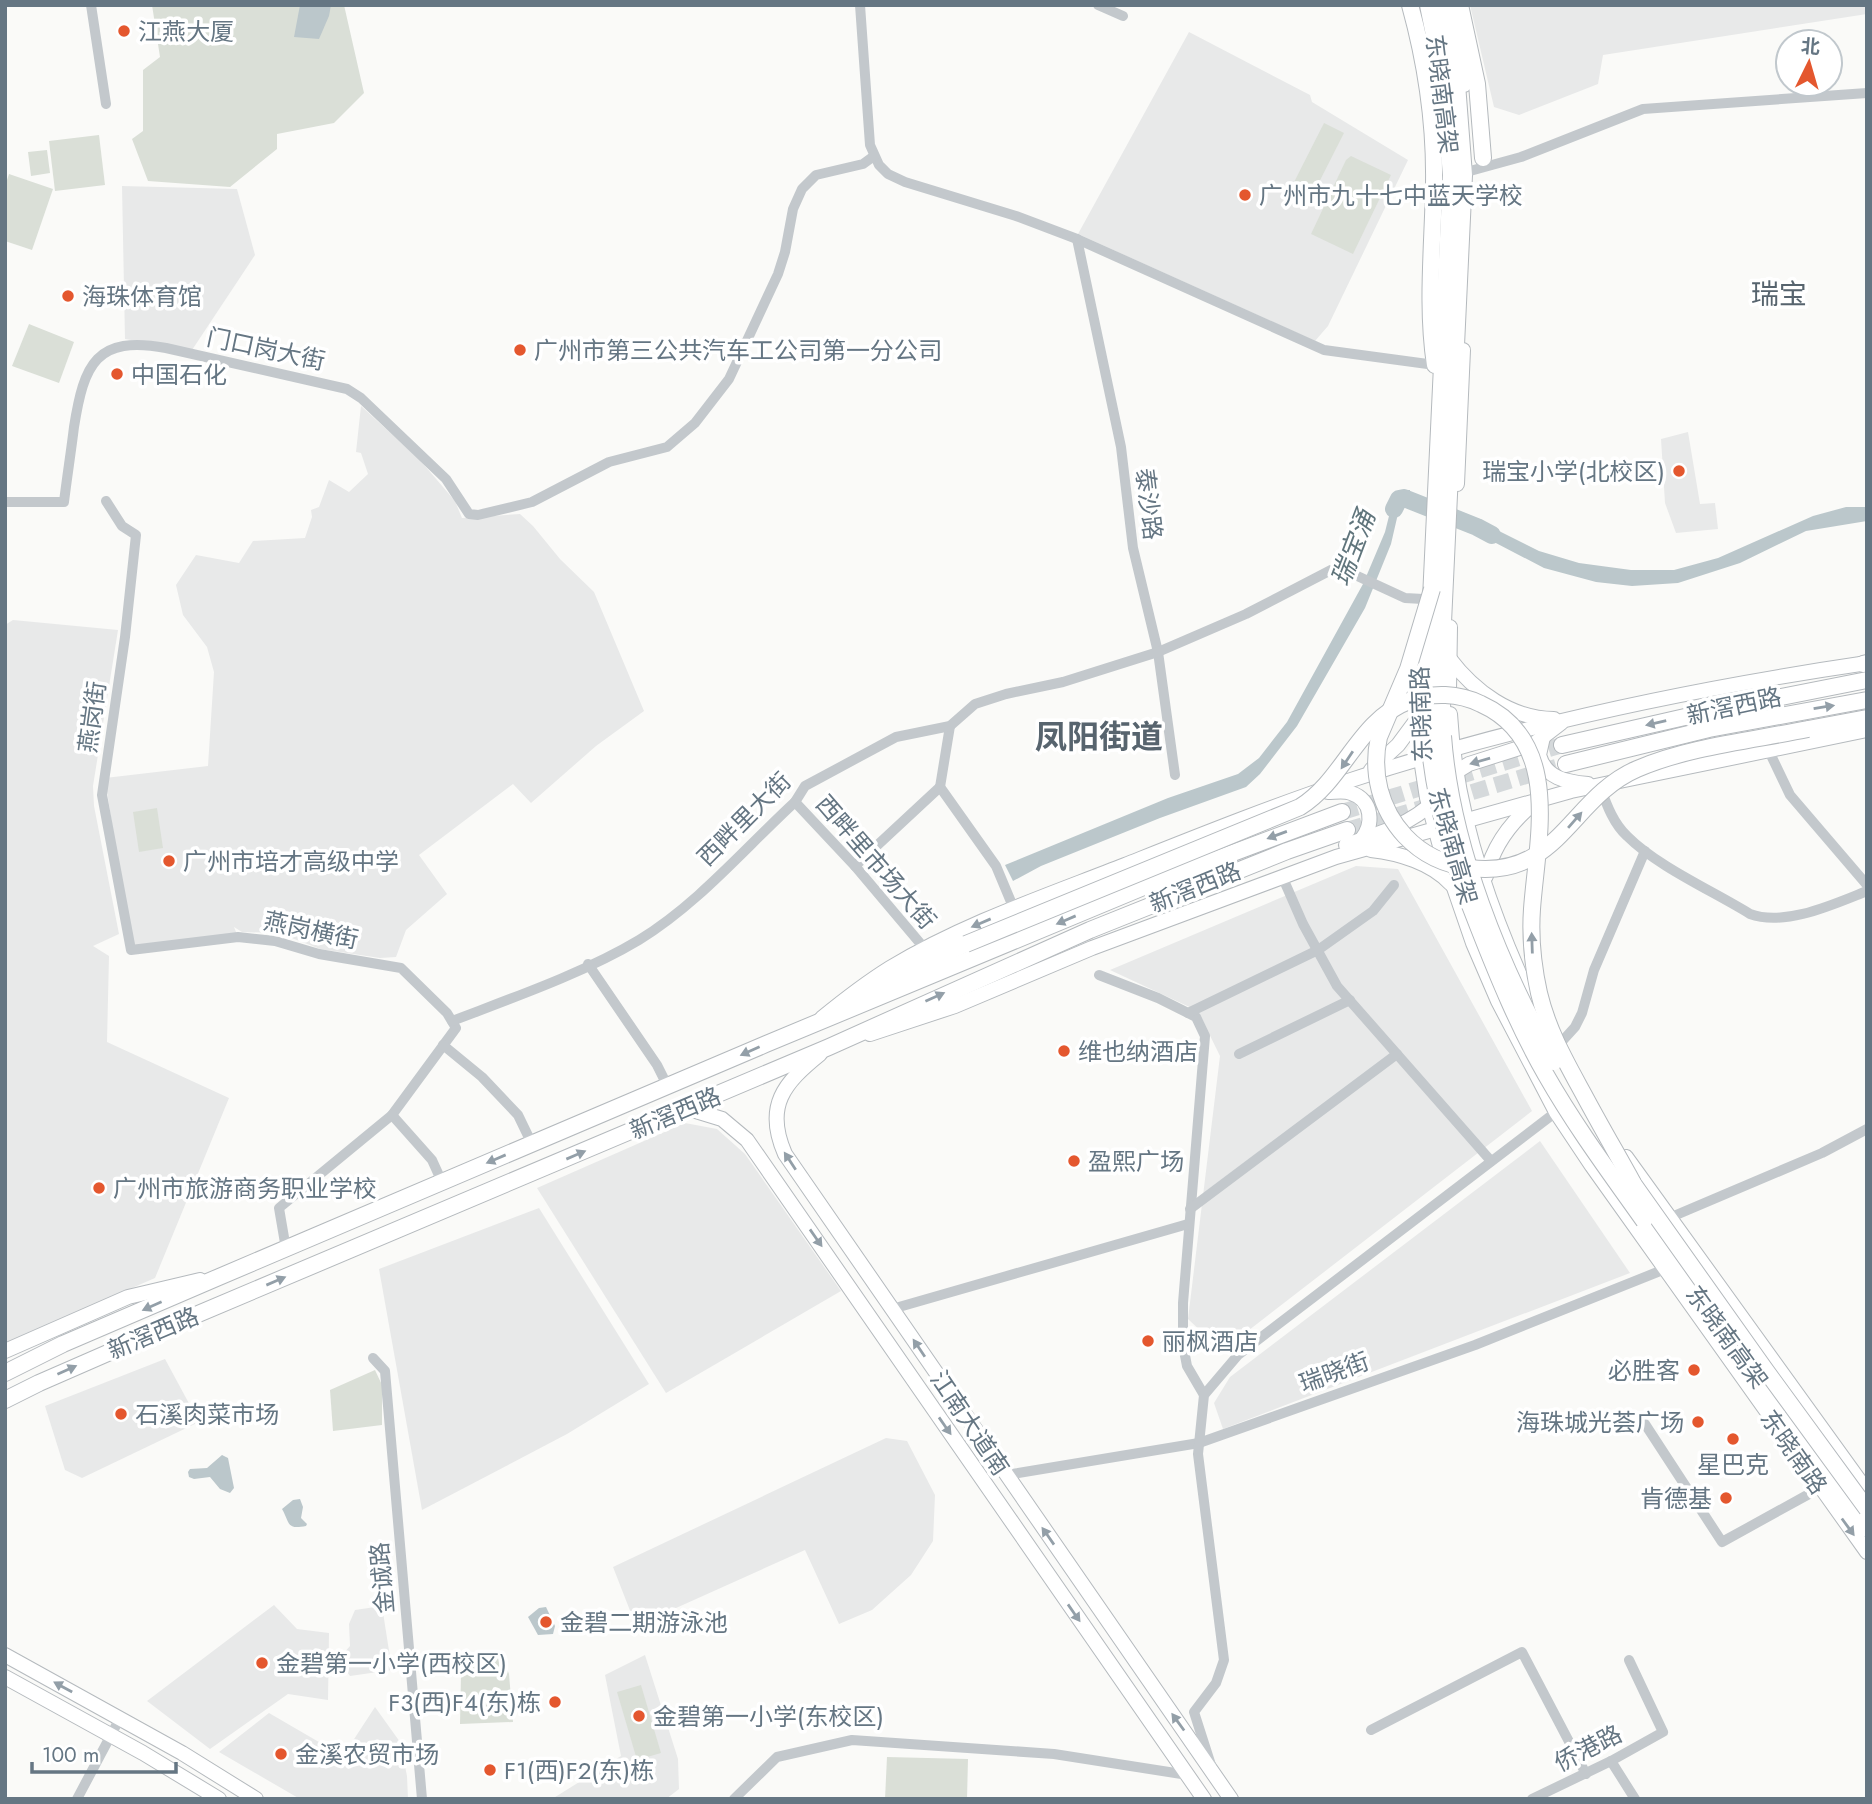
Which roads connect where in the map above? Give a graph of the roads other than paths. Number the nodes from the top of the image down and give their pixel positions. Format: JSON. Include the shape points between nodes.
{"nodes":[{"id":1,"x":91,"y":5,"type":"edge"},
{"id":2,"x":860,"y":5,"type":"edge"},
{"id":3,"x":1098,"y":5,"type":"edge"},
{"id":4,"x":1410,"y":5,"type":"edge"},
{"id":5,"x":1420,"y":5,"type":"edge"},
{"id":6,"x":1428,"y":5,"type":"edge"},
{"id":7,"x":1441,"y":5,"type":"edge"},
{"id":8,"x":1448,"y":5,"type":"edge"},
{"id":9,"x":1460,"y":5,"type":"edge"},
{"id":10,"x":1123,"y":16,"type":"dead end"},
{"id":11,"x":1867,"y":93,"type":"edge"},
{"id":12,"x":106,"y":104,"type":"dead end"},
{"id":13,"x":873,"y":156,"type":"junction"},
{"id":14,"x":1483,"y":158,"type":"dead end"},
{"id":15,"x":1470,"y":171,"type":"junction"},
{"id":16,"x":1077,"y":239,"type":"junction"},
{"id":17,"x":1435,"y":365,"type":"junction"},
{"id":18,"x":106,"y":501,"type":"dead end"},
{"id":19,"x":5,"y":502,"type":"edge"},
{"id":20,"x":1427,"y":594,"type":"junction"},
{"id":21,"x":1158,"y":652,"type":"junction"},
{"id":22,"x":1450,"y":658,"type":"junction"},
{"id":23,"x":1866,"y":663,"type":"edge"},
{"id":24,"x":1867,"y":680,"type":"edge"},
{"id":25,"x":1867,"y":700,"type":"edge"},
{"id":26,"x":1419,"y":717,"type":"junction"},
{"id":27,"x":1867,"y":718,"type":"edge"},
{"id":28,"x":1565,"y":720,"type":"junction"},
{"id":29,"x":950,"y":726,"type":"junction"},
{"id":30,"x":1867,"y":730,"type":"edge"},
{"id":31,"x":1543,"y":737,"type":"junction"},
{"id":32,"x":1562,"y":745,"type":"tunnel mouth"},
{"id":33,"x":1768,"y":749,"type":"junction"},
{"id":34,"x":1452,"y":750,"type":"junction"},
{"id":35,"x":1421,"y":759,"type":"junction"},
{"id":36,"x":1566,"y":764,"type":"tunnel mouth"},
{"id":37,"x":1456,"y":771,"type":"junction"},
{"id":38,"x":1175,"y":775,"type":"dead end"},
{"id":39,"x":1365,"y":776,"type":"junction"},
{"id":40,"x":1600,"y":785,"type":"junction"},
{"id":41,"x":940,"y":787,"type":"junction"},
{"id":42,"x":1313,"y":794,"type":"junction"},
{"id":43,"x":1537,"y":801,"type":"junction"},
{"id":44,"x":796,"y":802,"type":"junction"},
{"id":45,"x":1429,"y":806,"type":"junction"},
{"id":46,"x":1342,"y":812,"type":"tunnel mouth"},
{"id":47,"x":1467,"y":821,"type":"junction"},
{"id":48,"x":1347,"y":830,"type":"tunnel mouth"},
{"id":49,"x":1435,"y":830,"type":"junction"},
{"id":50,"x":1362,"y":845,"type":"junction"},
{"id":51,"x":1645,"y":851,"type":"junction"},
{"id":52,"x":855,"y":866,"type":"junction"},
{"id":53,"x":1282,"y":876,"type":"junction"},
{"id":54,"x":1485,"y":880,"type":"junction"},
{"id":55,"x":1394,"y":885,"type":"dead end"},
{"id":56,"x":1867,"y":885,"type":"edge"},
{"id":57,"x":1454,"y":887,"type":"junction"},
{"id":58,"x":1867,"y":891,"type":"edge"},
{"id":59,"x":1014,"y":909,"type":"junction"},
{"id":60,"x":925,"y":949,"type":"junction"},
{"id":61,"x":131,"y":950,"type":"joint"},
{"id":62,"x":1318,"y":950,"type":"junction"},
{"id":63,"x":588,"y":964,"type":"junction"},
{"id":64,"x":1099,"y":975,"type":"dead end"},
{"id":65,"x":1350,"y":1000,"type":"junction"},
{"id":66,"x":1188,"y":1013,"type":"junction"},
{"id":67,"x":813,"y":1024,"type":"junction"},
{"id":68,"x":454,"y":1025,"type":"junction"},
{"id":69,"x":443,"y":1045,"type":"junction"},
{"id":70,"x":829,"y":1047,"type":"junction"},
{"id":71,"x":1555,"y":1049,"type":"junction"},
{"id":72,"x":1239,"y":1054,"type":"dead end"},
{"id":73,"x":1397,"y":1054,"type":"junction"},
{"id":74,"x":668,"y":1087,"type":"junction"},
{"id":75,"x":686,"y":1108,"type":"junction"},
{"id":76,"x":1556,"y":1112,"type":"junction"},
{"id":77,"x":392,"y":1115,"type":"junction"},
{"id":78,"x":1867,"y":1129,"type":"edge"},
{"id":79,"x":532,"y":1144,"type":"junction"},
{"id":80,"x":1491,"y":1161,"type":"junction"},
{"id":81,"x":442,"y":1182,"type":"junction"},
{"id":82,"x":1633,"y":1183,"type":"junction"},
{"id":83,"x":1190,"y":1209,"type":"junction"},
{"id":84,"x":1669,"y":1218,"type":"junction"},
{"id":85,"x":1188,"y":1224,"type":"junction"},
{"id":86,"x":286,"y":1249,"type":"junction"},
{"id":87,"x":1665,"y":1269,"type":"junction"},
{"id":88,"x":219,"y":1277,"type":"junction"},
{"id":89,"x":892,"y":1309,"type":"junction"},
{"id":90,"x":5,"y":1351,"type":"edge"},
{"id":91,"x":373,"y":1358,"type":"dead end"},
{"id":92,"x":5,"y":1373,"type":"edge"},
{"id":93,"x":1204,"y":1395,"type":"junction"},
{"id":94,"x":5,"y":1400,"type":"edge"},
{"id":95,"x":1645,"y":1424,"type":"dead end"},
{"id":96,"x":1199,"y":1443,"type":"junction"},
{"id":97,"x":1006,"y":1475,"type":"junction"},
{"id":98,"x":1820,"y":1488,"type":"junction"},
{"id":99,"x":1867,"y":1491,"type":"edge"},
{"id":100,"x":1867,"y":1509,"type":"edge"},
{"id":101,"x":1867,"y":1529,"type":"edge"},
{"id":102,"x":1867,"y":1552,"type":"edge"},
{"id":103,"x":5,"y":1655,"type":"edge"},
{"id":104,"x":1629,"y":1660,"type":"dead end"},
{"id":105,"x":5,"y":1677,"type":"edge"},
{"id":106,"x":120,"y":1718,"type":"junction"},
{"id":107,"x":1371,"y":1730,"type":"dead end"},
{"id":108,"x":111,"y":1735,"type":"junction"},
{"id":109,"x":1611,"y":1761,"type":"junction"},
{"id":110,"x":1586,"y":1774,"type":"junction"},
{"id":111,"x":1188,"y":1775,"type":"junction"},
{"id":112,"x":1214,"y":1775,"type":"junction"},
{"id":113,"x":77,"y":1799,"type":"edge"},
{"id":114,"x":219,"y":1799,"type":"edge"},
{"id":115,"x":256,"y":1799,"type":"edge"},
{"id":116,"x":422,"y":1799,"type":"edge"},
{"id":117,"x":734,"y":1799,"type":"edge"},
{"id":118,"x":1204,"y":1799,"type":"edge"},
{"id":119,"x":1231,"y":1799,"type":"edge"},
{"id":120,"x":1532,"y":1799,"type":"edge"},
{"id":121,"x":1635,"y":1799,"type":"edge"}],
"edges":[{"from":1,"to":12,"type":"street"},
{"from":2,"to":13,"type":"street","via":[[867,128]]},
{"from":3,"to":10,"type":"street"},
{"from":4,"to":17,"type":"highway","via":[[1432,134],[1430,324]]},
{"from":5,"to":17,"type":"main road","name":"东晓南路","via":[[1443,142]]},
{"from":6,"to":20,"type":"highway","name":"东晓南高架","via":[[1443,80],[1451,175]]},
{"from":7,"to":82,"type":"highway","name":"东晓南高架","bridge":true,"via":[[1457,84],[1464,166],[1441,665],[1448,782],[1461,845],[1521,999],[1575,1097]]},
{"from":8,"to":15,"type":"main road","name":"东晓南路","via":[[1464,83]]},
{"from":9,"to":14,"type":"highway","via":[[1477,84]]},
{"from":11,"to":15,"type":"street","via":[[1643,109],[1521,158]]},
{"from":13,"to":16,"type":"street","via":[[888,174],[905,182]]},
{"from":13,"to":19,"type":"street","name":"门口岗大街","via":[[863,164],[816,175],[802,189],[778,274],[729,379],[695,423],[667,447],[609,462],[532,502],[469,514],[446,479],[347,389],[136,344],[104,354],[85,376],[64,502]]},
{"from":15,"to":22,"type":"main road","name":"东晓南路"},
{"from":16,"to":17,"type":"street","via":[[1324,350]]},
{"from":16,"to":21,"type":"street","name":"泰沙路","via":[[1121,447],[1133,548]]},
{"from":17,"to":20,"type":"main road","name":"东晓南路"},
{"from":18,"to":61,"type":"street","name":"燕岗街","via":[[122,526],[136,535],[102,795]]},
{"from":20,"to":21,"type":"street","name":"西畔里大街","via":[[1405,598],[1340,568]]},
{"from":20,"to":26,"type":"main road","name":"东晓南路"},
{"from":20,"to":27,"type":"highway","one_way":true,"bridge":true,"via":[[1408,669],[1379,737],[1376,774],[1383,803],[1398,828],[1426,854],[1450,864],[1479,870],[1531,858],[1554,843],[1600,792],[1624,775],[1680,755]]},
{"from":20,"to":101,"type":"highway","name":"东晓南高架","bridge":true,"via":[[1428,703],[1438,807],[1465,894],[1511,1007],[1546,1075],[1604,1165]]},
{"from":21,"to":29,"type":"street","name":"西畔里大街","via":[[975,704]]},
{"from":21,"to":38,"type":"street","name":"泰沙路"},
{"from":22,"to":28,"type":"main road","via":[[1464,677],[1494,700],[1534,718]]},
{"from":22,"to":34,"type":"main road","name":"东晓南路"},
{"from":23,"to":28,"type":"main road"},
{"from":24,"to":32,"type":"highway","name":"新滘西路","one_way":true},
{"from":36,"to":25,"type":"highway","name":"新滘西路","one_way":true,"via":[[1709,729]]},
{"from":26,"to":35,"type":"main road","name":"东晓南路"},
{"from":26,"to":39,"type":"main road"},
{"from":28,"to":31,"type":"main road"},
{"from":28,"to":34,"type":"main road"},
{"from":29,"to":41,"type":"street"},
{"from":29,"to":44,"type":"street","name":"西畔里大街","via":[[896,737],[805,786]]},
{"from":30,"to":33,"type":"main road"},
{"from":31,"to":37,"type":"main road","one_way":true},
{"from":31,"to":40,"type":"main road","via":[[1539,755],[1547,772],[1563,780]]},
{"from":33,"to":40,"type":"main road"},
{"from":33,"to":56,"type":"street","via":[[1790,795]]},
{"from":34,"to":35,"type":"main road"},
{"from":34,"to":37,"type":"main road","name":"东晓南路"},
{"from":34,"to":45,"type":"main road","via":[[1444,784]]},
{"from":35,"to":39,"type":"main road"},
{"from":35,"to":45,"type":"main road","name":"东晓南路"},
{"from":37,"to":47,"type":"main road","name":"东晓南路"},
{"from":37,"to":49,"type":"main road","via":[[1442,795]]},
{"from":39,"to":42,"type":"main road"},
{"from":40,"to":43,"type":"main road"},
{"from":40,"to":51,"type":"street","via":[[1613,817],[1626,836]]},
{"from":41,"to":52,"type":"street"},
{"from":41,"to":59,"type":"street","via":[[996,866]]},
{"from":42,"to":50,"type":"main road","via":[[1351,793],[1363,800],[1370,817]]},
{"from":42,"to":59,"type":"main road"},
{"from":43,"to":47,"type":"main road"},
{"from":43,"to":54,"type":"main road","via":[[1506,832]]},
{"from":44,"to":52,"type":"street","name":"西畔里市场大街"},
{"from":44,"to":63,"type":"street","name":"西畔里大街","via":[[661,924]]},
{"from":45,"to":49,"type":"main road","name":"东晓南路"},
{"from":45,"to":50,"type":"main road"},
{"from":46,"to":67,"type":"highway","name":"新滘西路","one_way":true,"via":[[1153,883]]},
{"from":47,"to":49,"type":"main road"},
{"from":47,"to":54,"type":"main road","name":"东晓南路"},
{"from":70,"to":48,"type":"highway","name":"新滘西路","one_way":true,"via":[[1090,930]]},
{"from":49,"to":50,"type":"main road"},
{"from":49,"to":57,"type":"main road","name":"东晓南路"},
{"from":50,"to":53,"type":"main road","name":"江南大道南","via":[[1307,860]]},
{"from":50,"to":57,"type":"main road","via":[[1417,862]]},
{"from":51,"to":58,"type":"street","via":[[1764,920],[1797,915]]},
{"from":51,"to":71,"type":"street","via":[[1594,970],[1582,1013]]},
{"from":52,"to":60,"type":"street","name":"西畔里市场大街"},
{"from":53,"to":62,"type":"street"},
{"from":53,"to":70,"type":"main road","name":"江南大道南","via":[[955,1006]]},
{"from":54,"to":57,"type":"main road","via":[[1467,877]]},
{"from":54,"to":71,"type":"main road","name":"东晓南路","via":[[1511,954]]},
{"from":55,"to":62,"type":"street","via":[[1373,911]]},
{"from":57,"to":76,"type":"main road","name":"东晓南路","via":[[1498,1002]]},
{"from":59,"to":60,"type":"main road","one_way":true},
{"from":60,"to":67,"type":"main road","via":[[864,985]]},
{"from":61,"to":68,"type":"street","name":"燕岗横街","via":[[238,937],[401,968]]},
{"from":62,"to":65,"type":"street"},
{"from":62,"to":66,"type":"street"},
{"from":63,"to":68,"type":"street","name":"西畔里大街"},
{"from":63,"to":74,"type":"street"},
{"from":64,"to":66,"type":"street"},
{"from":65,"to":72,"type":"street"},
{"from":65,"to":73,"type":"street"},
{"from":66,"to":83,"type":"street","via":[[1196,1017],[1205,1036]]},
{"from":67,"to":74,"type":"highway","name":"新滘西路","one_way":true},
{"from":82,"to":67,"type":"highway","one_way":true,"bridge":true,"via":[[1557,1046],[1540,996],[1531,924],[1540,811],[1532,760],[1522,738],[1504,718],[1472,699],[1432,696],[1398,706],[1371,727],[1329,784],[1300,807],[966,944],[881,984]]},
{"from":68,"to":69,"type":"street"},
{"from":69,"to":77,"type":"street"},
{"from":69,"to":79,"type":"street","via":[[518,1115]]},
{"from":70,"to":75,"type":"highway","name":"新滘西路"},
{"from":89,"to":70,"type":"main road","name":"江南大道南","one_way":true,"via":[[779,1140],[782,1091],[794,1074]]},
{"from":71,"to":84,"type":"main road","name":"东晓南路"},
{"from":73,"to":80,"type":"street"},
{"from":73,"to":83,"type":"street"},
{"from":74,"to":79,"type":"highway","name":"新滘西路"},
{"from":94,"to":75,"type":"highway","name":"新滘西路","one_way":true,"via":[[164,1328]]},
{"from":75,"to":111,"type":"main road","name":"江南大道南","one_way":true,"via":[[722,1119],[747,1140]]},
{"from":76,"to":80,"type":"street"},
{"from":76,"to":87,"type":"main road","name":"东晓南路"},
{"from":77,"to":81,"type":"street","via":[[432,1160]]},
{"from":77,"to":86,"type":"street","via":[[279,1208]]},
{"from":78,"to":84,"type":"street"},
{"from":79,"to":81,"type":"highway","name":"新滘西路","one_way":true},
{"from":80,"to":93,"type":"street","via":[[1238,1355]]},
{"from":81,"to":86,"type":"highway","name":"新滘西路"},
{"from":82,"to":100,"type":"highway","name":"东晓南高架","bridge":true},
{"from":83,"to":85,"type":"street"},
{"from":84,"to":99,"type":"main road","name":"东晓南路"},
{"from":85,"to":89,"type":"street"},
{"from":85,"to":93,"type":"street","via":[[1183,1345],[1187,1366]]},
{"from":86,"to":88,"type":"highway","name":"新滘西路"},
{"from":87,"to":96,"type":"street","name":"瑞晓街","via":[[1475,1345]]},
{"from":87,"to":98,"type":"main road","name":"东晓南路"},
{"from":88,"to":90,"type":"main road","via":[[128,1297]]},
{"from":88,"to":92,"type":"highway","name":"新滘西路","one_way":true},
{"from":97,"to":89,"type":"main road","name":"江南大道南","one_way":true},
{"from":91,"to":116,"type":"street","name":"金诚路","via":[[385,1371]]},
{"from":93,"to":96,"type":"street"},
{"from":95,"to":98,"type":"street","via":[[1722,1542]]},
{"from":96,"to":97,"type":"street","name":"瑞晓街"},
{"from":96,"to":112,"type":"street","via":[[1224,1660],[1216,1682],[1194,1712]]},
{"from":112,"to":97,"type":"main road","name":"江南大道南","one_way":true},
{"from":98,"to":102,"type":"main road","name":"东晓南路","one_way":true},
{"from":106,"to":103,"type":"main road","one_way":true},
{"from":104,"to":109,"type":"street","name":"侨港路","via":[[1663,1732]]},
{"from":105,"to":108,"type":"main road"},
{"from":106,"to":108,"type":"street"},
{"from":106,"to":115,"type":"main road"},
{"from":107,"to":110,"type":"street","via":[[1522,1652]]},
{"from":108,"to":113,"type":"street"},
{"from":108,"to":114,"type":"main road"},
{"from":109,"to":110,"type":"street","name":"侨港路"},
{"from":109,"to":121,"type":"street"},
{"from":110,"to":120,"type":"street","name":"侨港路"},
{"from":111,"to":117,"type":"street","via":[[1054,1754],[852,1740],[777,1757]]},
{"from":111,"to":118,"type":"main road","name":"江南大道南"},
{"from":112,"to":119,"type":"main road","name":"江南大道南"}]}
